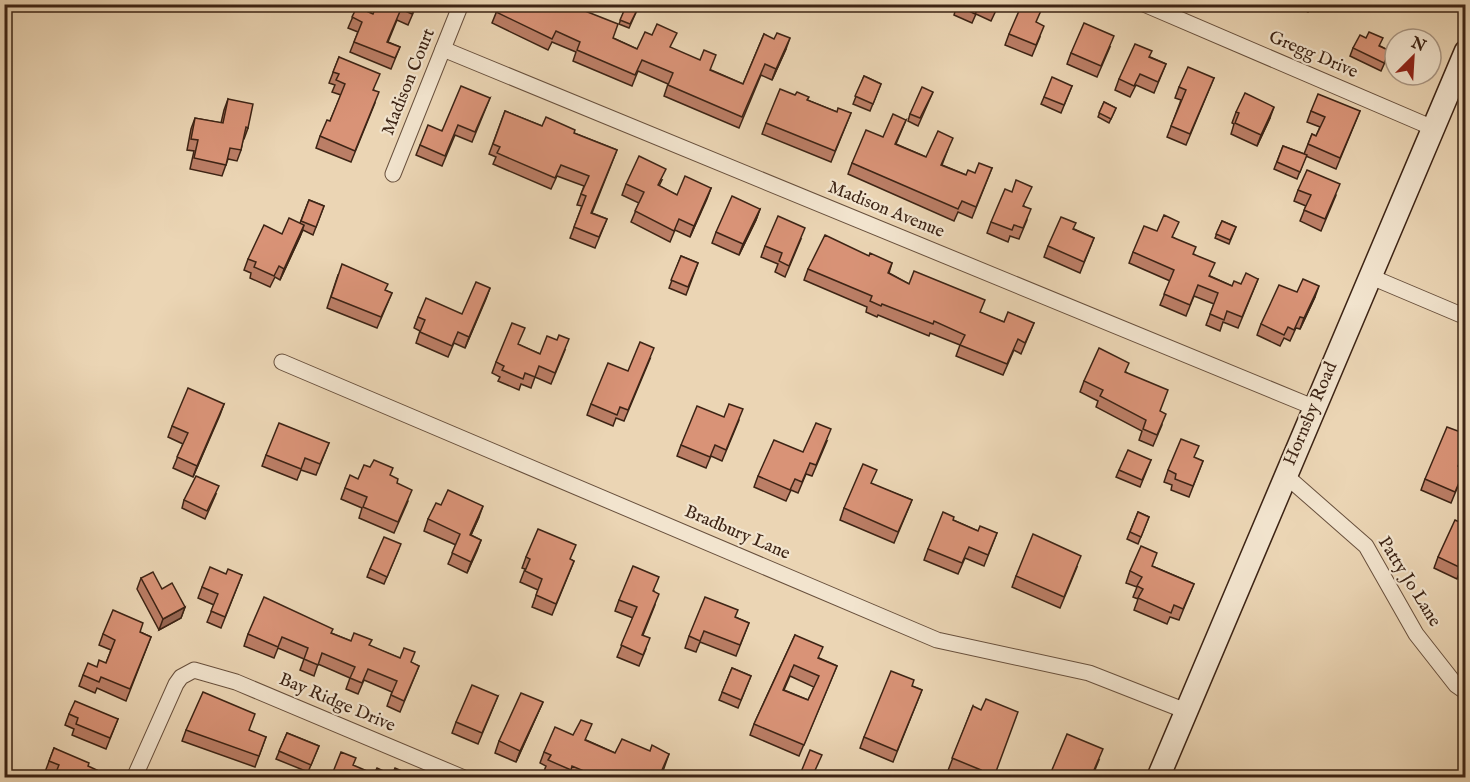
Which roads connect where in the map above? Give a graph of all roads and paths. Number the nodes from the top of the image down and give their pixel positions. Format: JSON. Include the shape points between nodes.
{"nodes":[{"id":1,"x":461,"y":4,"type":"edge"},
{"id":2,"x":1144,"y":4,"type":"edge"},
{"id":3,"x":444,"y":49,"type":"junction"},
{"id":4,"x":1466,"y":51,"type":"edge"},
{"id":5,"x":1433,"y":128,"type":"junction"},
{"id":6,"x":393,"y":174,"type":"dead end"},
{"id":7,"x":1369,"y":276,"type":"junction"},
{"id":8,"x":1466,"y":318,"type":"edge"},
{"id":9,"x":282,"y":362,"type":"dead end"},
{"id":10,"x":1313,"y":407,"type":"junction"},
{"id":11,"x":1285,"y":475,"type":"junction"},
{"id":12,"x":1466,"y":692,"type":"edge"},
{"id":13,"x":1186,"y":711,"type":"junction"},
{"id":14,"x":134,"y":777,"type":"edge"},
{"id":15,"x":464,"y":777,"type":"edge"},
{"id":16,"x":1158,"y":777,"type":"edge"}],
"edges":[{"from":1,"to":3,"type":"street","name":"Madison Court"},
{"from":2,"to":5,"type":"street","name":"Gregg Drive"},
{"from":3,"to":6,"type":"street","name":"Madison Court"},
{"from":3,"to":10,"type":"street","name":"Madison Avenue"},
{"from":4,"to":5,"type":"street","name":"Hornsby Road"},
{"from":5,"to":7,"type":"street","name":"Hornsby Road"},
{"from":7,"to":8,"type":"street"},
{"from":7,"to":10,"type":"street","name":"Hornsby Road"},
{"from":9,"to":13,"type":"street","name":"Bradbury Lane","via":[[937,640],[1089,673]]},
{"from":10,"to":11,"type":"street","name":"Hornsby Road"},
{"from":11,"to":12,"type":"street","name":"Patty Jo Lane","via":[[1366,546],[1416,634],[1456,685]]},
{"from":11,"to":13,"type":"street","name":"Hornsby Road"},
{"from":13,"to":16,"type":"street","name":"Hornsby Road"},
{"from":14,"to":15,"type":"street","name":"Bay Ridge Drive","via":[[176,684],[194,670],[228,679]]}]}
